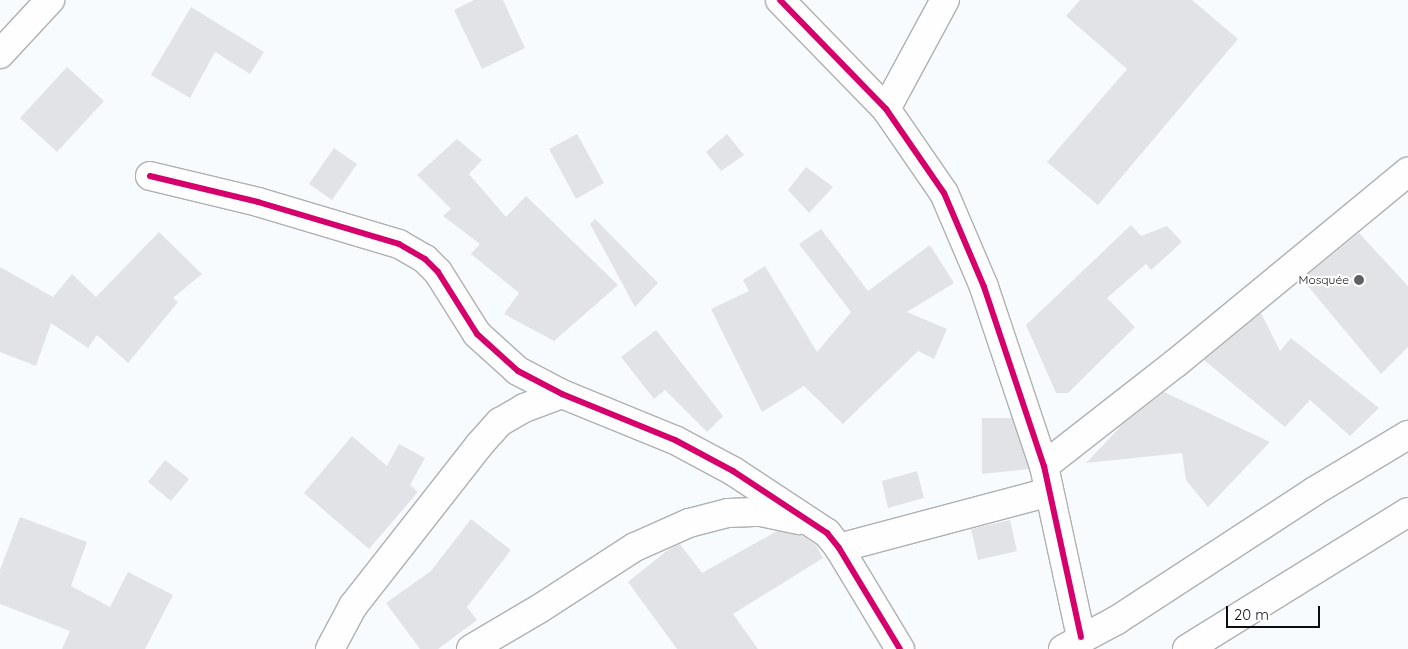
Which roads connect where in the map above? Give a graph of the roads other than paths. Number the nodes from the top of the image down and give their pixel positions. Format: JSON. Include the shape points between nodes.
{"nodes":[{"id":1,"x":50,"y":0,"type":"edge"},
{"id":2,"x":780,"y":0,"type":"edge"},
{"id":3,"x":944,"y":0,"type":"edge"},
{"id":4,"x":0,"y":54,"type":"edge"},
{"id":5,"x":886,"y":109,"type":"junction"},
{"id":6,"x":1408,"y":172,"type":"edge"},
{"id":7,"x":150,"y":176,"type":"dead end"},
{"id":8,"x":562,"y":394,"type":"junction"},
{"id":9,"x":1408,"y":435,"type":"edge"},
{"id":10,"x":1047,"y":479,"type":"junction"},
{"id":11,"x":1408,"y":512,"type":"edge"},
{"id":12,"x":815,"y":524,"type":"junction"},
{"id":13,"x":839,"y":548,"type":"junction"},
{"id":14,"x":1072,"y":643,"type":"edge"},
{"id":15,"x":330,"y":649,"type":"edge"},
{"id":16,"x":471,"y":649,"type":"edge"},
{"id":17,"x":900,"y":649,"type":"edge"},
{"id":18,"x":1187,"y":649,"type":"edge"}],
"edges":[{"from":1,"to":4,"type":"street"},
{"from":2,"to":5,"type":"street"},
{"from":3,"to":5,"type":"street"},
{"from":5,"to":10,"type":"street","via":[[944,193],[984,287]]},
{"from":6,"to":10,"type":"street","via":[[1183,357]]},
{"from":7,"to":8,"type":"street","via":[[258,202],[399,244],[425,259],[438,272],[477,334],[493,350],[518,371]]},
{"from":8,"to":12,"type":"street","via":[[675,440],[732,470]]},
{"from":8,"to":15,"type":"street","via":[[524,408],[500,422],[353,606]]},
{"from":9,"to":14,"type":"street","via":[[1313,492],[1117,620]]},
{"from":10,"to":13,"type":"street"},
{"from":10,"to":14,"type":"street"},
{"from":11,"to":18,"type":"street"},
{"from":12,"to":13,"type":"street"},
{"from":12,"to":16,"type":"street","via":[[761,512],[728,513],[689,523],[635,547]]},
{"from":13,"to":17,"type":"street"}]}
